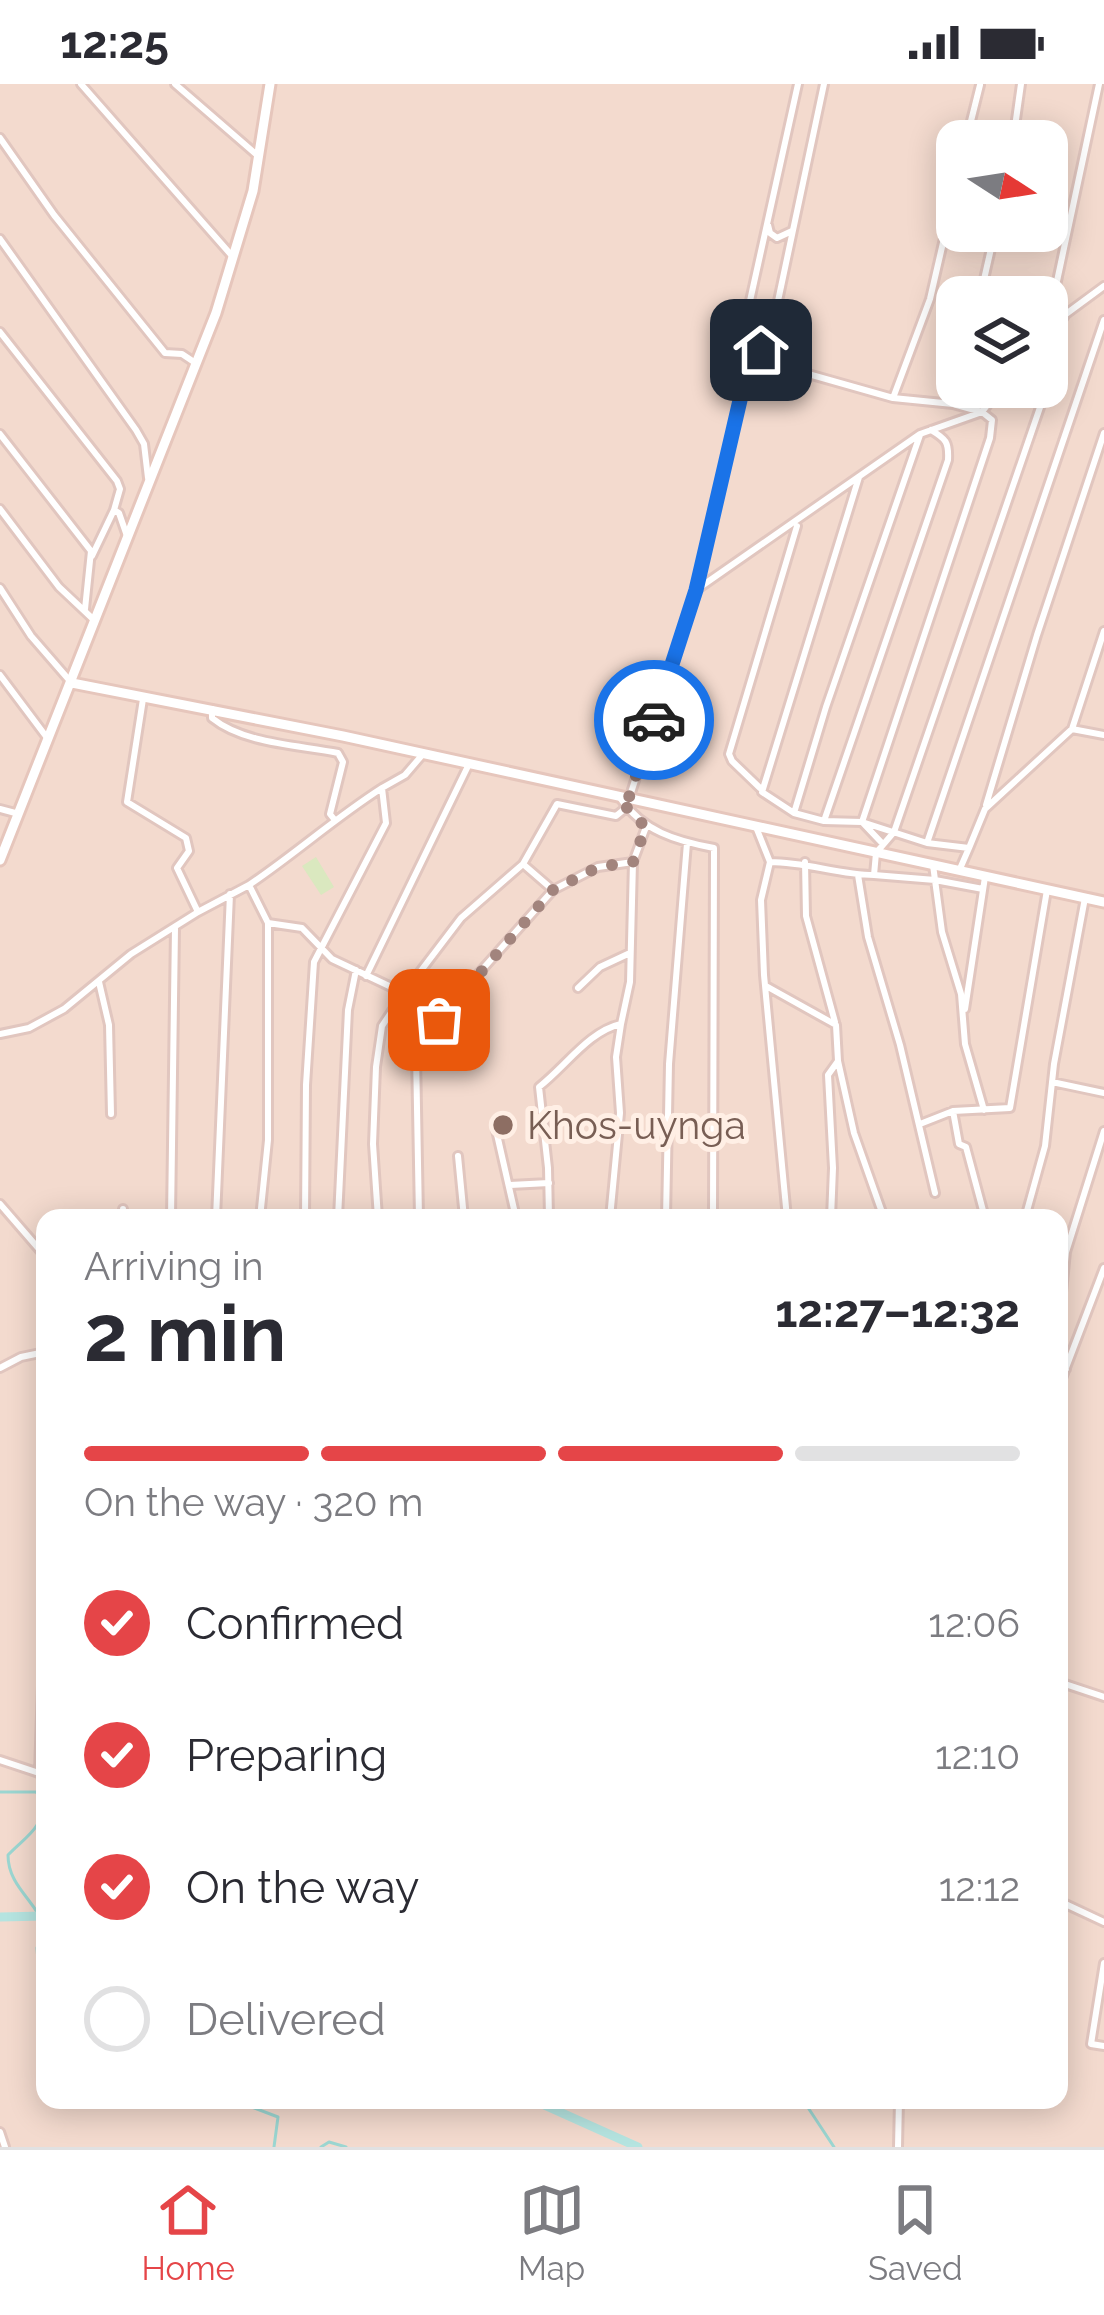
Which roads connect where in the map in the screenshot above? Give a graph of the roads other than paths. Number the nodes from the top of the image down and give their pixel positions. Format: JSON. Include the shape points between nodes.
{"nodes":[{"id":1,"x":81,"y":84,"type":"edge"},
{"id":2,"x":175,"y":84,"type":"edge"},
{"id":3,"x":270,"y":84,"type":"edge"},
{"id":4,"x":798,"y":84,"type":"edge"},
{"id":5,"x":824,"y":84,"type":"edge"},
{"id":6,"x":1022,"y":84,"type":"edge"},
{"id":7,"x":1099,"y":84,"type":"edge"},
{"id":8,"x":980,"y":85,"type":"edge"},
{"id":9,"x":971,"y":120,"type":"edge"},
{"id":10,"x":1016,"y":120,"type":"edge"},
{"id":11,"x":0,"y":138,"type":"edge"},
{"id":12,"x":260,"y":158,"type":"junction"},
{"id":13,"x":768,"y":222,"type":"junction"},
{"id":14,"x":793,"y":230,"type":"junction"},
{"id":15,"x":0,"y":239,"type":"edge"},
{"id":16,"x":941,"y":252,"type":"edge"},
{"id":17,"x":233,"y":258,"type":"junction"},
{"id":18,"x":1058,"y":276,"type":"edge"},
{"id":19,"x":1104,"y":286,"type":"edge"},
{"id":20,"x":1068,"y":315,"type":"edge"},
{"id":21,"x":1104,"y":320,"type":"edge"},
{"id":22,"x":0,"y":332,"type":"edge"},
{"id":23,"x":740,"y":346,"type":"junction"},
{"id":24,"x":762,"y":357,"type":"junction"},
{"id":25,"x":196,"y":364,"type":"junction"},
{"id":26,"x":747,"y":370,"type":"junction"},
{"id":27,"x":893,"y":398,"type":"junction"},
{"id":28,"x":936,"y":402,"type":"edge"},
{"id":29,"x":968,"y":408,"type":"edge"},
{"id":30,"x":985,"y":408,"type":"edge"},
{"id":31,"x":1039,"y":408,"type":"edge"},
{"id":32,"x":982,"y":412,"type":"junction"},
{"id":33,"x":931,"y":430,"type":"junction"},
{"id":34,"x":1104,"y":433,"type":"edge"},
{"id":35,"x":0,"y":434,"type":"edge"},
{"id":36,"x":920,"y":434,"type":"junction"},
{"id":37,"x":861,"y":472,"type":"junction"},
{"id":38,"x":149,"y":482,"type":"junction"},
{"id":39,"x":0,"y":509,"type":"edge"},
{"id":40,"x":113,"y":510,"type":"junction"},
{"id":41,"x":798,"y":522,"type":"junction"},
{"id":42,"x":128,"y":540,"type":"junction"},
{"id":43,"x":92,"y":557,"type":"junction"},
{"id":44,"x":0,"y":588,"type":"edge"},
{"id":45,"x":696,"y":590,"type":"junction"},
{"id":46,"x":86,"y":609,"type":"junction"},
{"id":47,"x":97,"y":623,"type":"junction"},
{"id":48,"x":1104,"y":631,"type":"edge"},
{"id":49,"x":1,"y":677,"type":"edge"},
{"id":50,"x":73,"y":682,"type":"junction"},
{"id":51,"x":144,"y":695,"type":"junction"},
{"id":52,"x":212,"y":709,"type":"junction"},
{"id":53,"x":1072,"y":730,"type":"junction"},
{"id":54,"x":1104,"y":734,"type":"edge"},
{"id":55,"x":49,"y":740,"type":"junction"},
{"id":56,"x":423,"y":754,"type":"junction"},
{"id":57,"x":469,"y":764,"type":"junction"},
{"id":58,"x":382,"y":788,"type":"junction"},
{"id":59,"x":760,"y":788,"type":"junction"},
{"id":60,"x":626,"y":802,"type":"junction"},
{"id":61,"x":0,"y":809,"type":"edge"},
{"id":62,"x":986,"y":809,"type":"junction"},
{"id":63,"x":794,"y":813,"type":"junction"},
{"id":64,"x":19,"y":814,"type":"junction"},
{"id":65,"x":334,"y":819,"type":"junction"},
{"id":66,"x":824,"y":821,"type":"junction"},
{"id":67,"x":862,"y":822,"type":"junction"},
{"id":68,"x":646,"y":826,"type":"junction"},
{"id":69,"x":756,"y":827,"type":"junction"},
{"id":70,"x":893,"y":832,"type":"junction"},
{"id":71,"x":687,"y":843,"type":"junction"},
{"id":72,"x":927,"y":843,"type":"junction"},
{"id":73,"x":879,"y":848,"type":"junction"},
{"id":74,"x":969,"y":848,"type":"junction"},
{"id":75,"x":0,"y":860,"type":"edge"},
{"id":76,"x":633,"y":862,"type":"junction"},
{"id":77,"x":770,"y":862,"type":"junction"},
{"id":78,"x":805,"y":862,"type":"junction"},
{"id":79,"x":523,"y":864,"type":"junction"},
{"id":80,"x":933,"y":865,"type":"junction"},
{"id":81,"x":959,"y":871,"type":"junction"},
{"id":82,"x":858,"y":875,"type":"junction"},
{"id":83,"x":874,"y":875,"type":"junction"},
{"id":84,"x":935,"y":880,"type":"junction"},
{"id":85,"x":984,"y":883,"type":"junction"},
{"id":86,"x":250,"y":885,"type":"junction"},
{"id":87,"x":553,"y":890,"type":"junction"},
{"id":88,"x":1047,"y":890,"type":"junction"},
{"id":89,"x":230,"y":894,"type":"junction"},
{"id":90,"x":1085,"y":898,"type":"junction"},
{"id":91,"x":1104,"y":902,"type":"edge"},
{"id":92,"x":198,"y":912,"type":"junction"},
{"id":93,"x":268,"y":923,"type":"junction"},
{"id":94,"x":176,"y":925,"type":"junction"},
{"id":95,"x":321,"y":944,"type":"junction"},
{"id":96,"x":630,"y":953,"type":"junction"},
{"id":97,"x":356,"y":970,"type":"junction"},
{"id":98,"x":365,"y":978,"type":"junction"},
{"id":99,"x":99,"y":982,"type":"junction"},
{"id":100,"x":766,"y":986,"type":"junction"},
{"id":101,"x":578,"y":988,"type":"dead end"},
{"id":102,"x":404,"y":993,"type":"junction"},
{"id":103,"x":439,"y":1020,"type":"junction"},
{"id":104,"x":963,"y":1021,"type":"junction"},
{"id":105,"x":621,"y":1024,"type":"junction"},
{"id":106,"x":836,"y":1025,"type":"junction"},
{"id":107,"x":0,"y":1034,"type":"edge"},
{"id":108,"x":838,"y":1061,"type":"junction"},
{"id":109,"x":1052,"y":1082,"type":"junction"},
{"id":110,"x":1104,"y":1093,"type":"edge"},
{"id":111,"x":984,"y":1110,"type":"junction"},
{"id":112,"x":953,"y":1111,"type":"junction"},
{"id":113,"x":111,"y":1114,"type":"dead end"},
{"id":114,"x":919,"y":1125,"type":"junction"},
{"id":115,"x":496,"y":1130,"type":"dead end"},
{"id":116,"x":1104,"y":1131,"type":"edge"},
{"id":117,"x":458,"y":1156,"type":"dead end"},
{"id":118,"x":549,"y":1184,"type":"junction"},
{"id":119,"x":508,"y":1185,"type":"junction"},
{"id":120,"x":934,"y":1193,"type":"dead end"},
{"id":121,"x":0,"y":1204,"type":"edge"},
{"id":122,"x":171,"y":1209,"type":"edge"},
{"id":123,"x":216,"y":1209,"type":"edge"},
{"id":124,"x":261,"y":1209,"type":"edge"},
{"id":125,"x":304,"y":1209,"type":"edge"},
{"id":126,"x":338,"y":1209,"type":"edge"},
{"id":127,"x":378,"y":1209,"type":"edge"},
{"id":128,"x":419,"y":1209,"type":"edge"},
{"id":129,"x":463,"y":1209,"type":"edge"},
{"id":130,"x":514,"y":1209,"type":"edge"},
{"id":131,"x":549,"y":1209,"type":"edge"},
{"id":132,"x":611,"y":1209,"type":"edge"},
{"id":133,"x":666,"y":1209,"type":"edge"},
{"id":134,"x":712,"y":1209,"type":"edge"},
{"id":135,"x":787,"y":1209,"type":"edge"},
{"id":136,"x":831,"y":1209,"type":"edge"},
{"id":137,"x":881,"y":1209,"type":"edge"},
{"id":138,"x":982,"y":1209,"type":"edge"},
{"id":139,"x":1027,"y":1209,"type":"edge"},
{"id":140,"x":36,"y":1246,"type":"edge"},
{"id":141,"x":1068,"y":1246,"type":"edge"},
{"id":142,"x":1104,"y":1268,"type":"edge"},
{"id":143,"x":36,"y":1354,"type":"edge"},
{"id":144,"x":1068,"y":1365,"type":"edge"},
{"id":145,"x":0,"y":1369,"type":"edge"},
{"id":146,"x":1068,"y":1685,"type":"edge"},
{"id":147,"x":1104,"y":1697,"type":"edge"},
{"id":148,"x":0,"y":1760,"type":"edge"},
{"id":149,"x":36,"y":1772,"type":"edge"},
{"id":150,"x":1068,"y":1905,"type":"edge"},
{"id":151,"x":1104,"y":1922,"type":"edge"},
{"id":152,"x":1104,"y":1963,"type":"edge"},
{"id":153,"x":1104,"y":2046,"type":"edge"},
{"id":154,"x":899,"y":2109,"type":"edge"},
{"id":155,"x":0,"y":2132,"type":"edge"},
{"id":156,"x":5,"y":2147,"type":"edge"},
{"id":157,"x":898,"y":2147,"type":"edge"}],
"edges":[{"from":1,"to":17,"type":"street"},
{"from":2,"to":12,"type":"street"},
{"from":3,"to":12,"type":"main road"},
{"from":4,"to":13,"type":"street"},
{"from":5,"to":14,"type":"street"},
{"from":6,"to":10,"type":"street"},
{"from":7,"to":18,"type":"street"},
{"from":8,"to":9,"type":"street"},
{"from":11,"to":25,"type":"street","via":[[165,352]]},
{"from":12,"to":17,"type":"main road"},
{"from":13,"to":14,"type":"street","via":[[777,238]]},
{"from":13,"to":23,"type":"street"},
{"from":14,"to":24,"type":"street"},
{"from":15,"to":38,"type":"street","via":[[136,430]]},
{"from":16,"to":27,"type":"street"},
{"from":17,"to":25,"type":"main road"},
{"from":19,"to":20,"type":"street"},
{"from":21,"to":72,"type":"street"},
{"from":22,"to":40,"type":"street","via":[[116,481]]},
{"from":23,"to":24,"type":"street","via":[[755,345]]},
{"from":23,"to":26,"type":"street","via":[[736,361]]},
{"from":24,"to":26,"type":"street"},
{"from":24,"to":27,"type":"street"},
{"from":25,"to":38,"type":"main road"},
{"from":26,"to":45,"type":"street"},
{"from":27,"to":28,"type":"street"},
{"from":29,"to":32,"type":"street"},
{"from":30,"to":32,"type":"street"},
{"from":31,"to":70,"type":"street"},
{"from":32,"to":33,"type":"street"},
{"from":32,"to":67,"type":"street","via":[[992,421],[991,438]]},
{"from":33,"to":36,"type":"street"},
{"from":33,"to":66,"type":"street","via":[[949,445],[948,460]]},
{"from":34,"to":62,"type":"street"},
{"from":35,"to":43,"type":"street"},
{"from":36,"to":37,"type":"street"},
{"from":36,"to":63,"type":"street"},
{"from":37,"to":41,"type":"street"},
{"from":37,"to":59,"type":"street"},
{"from":38,"to":42,"type":"main road"},
{"from":39,"to":46,"type":"street","via":[[59,587]]},
{"from":40,"to":42,"type":"street"},
{"from":40,"to":43,"type":"street"},
{"from":41,"to":45,"type":"street"},
{"from":41,"to":59,"type":"street","via":[[730,745],[732,761]]},
{"from":42,"to":47,"type":"main road"},
{"from":43,"to":46,"type":"street"},
{"from":44,"to":50,"type":"street"},
{"from":45,"to":60,"type":"street"},
{"from":46,"to":47,"type":"street"},
{"from":47,"to":50,"type":"main road"},
{"from":48,"to":53,"type":"street"},
{"from":49,"to":55,"type":"street"},
{"from":50,"to":51,"type":"main road"},
{"from":50,"to":55,"type":"main road"},
{"from":51,"to":52,"type":"main road"},
{"from":51,"to":92,"type":"street","via":[[127,802],[186,838],[189,851],[177,868]]},
{"from":52,"to":56,"type":"main road"},
{"from":52,"to":65,"type":"street","via":[[218,724],[239,733],[338,753]]},
{"from":53,"to":54,"type":"street"},
{"from":53,"to":62,"type":"street"},
{"from":55,"to":64,"type":"main road"},
{"from":56,"to":57,"type":"main road"},
{"from":56,"to":58,"type":"street"},
{"from":57,"to":60,"type":"main road"},
{"from":57,"to":98,"type":"street"},
{"from":58,"to":65,"type":"street"},
{"from":58,"to":95,"type":"street","via":[[386,823]]},
{"from":59,"to":63,"type":"street"},
{"from":60,"to":68,"type":"street"},
{"from":60,"to":69,"type":"main road"},
{"from":60,"to":79,"type":"street","via":[[616,816],[557,803]]},
{"from":61,"to":64,"type":"street"},
{"from":62,"to":74,"type":"street"},
{"from":63,"to":66,"type":"street"},
{"from":64,"to":75,"type":"main road"},
{"from":65,"to":86,"type":"street"},
{"from":66,"to":67,"type":"street"},
{"from":67,"to":70,"type":"street"},
{"from":67,"to":73,"type":"street"},
{"from":68,"to":71,"type":"street"},
{"from":68,"to":76,"type":"street"},
{"from":69,"to":73,"type":"main road"},
{"from":69,"to":77,"type":"street"},
{"from":70,"to":72,"type":"street"},
{"from":70,"to":73,"type":"street"},
{"from":71,"to":133,"type":"street"},
{"from":71,"to":134,"type":"street","via":[[714,848]]},
{"from":72,"to":74,"type":"street"},
{"from":73,"to":80,"type":"main road"},
{"from":73,"to":83,"type":"street"},
{"from":74,"to":81,"type":"street"},
{"from":76,"to":87,"type":"street","via":[[598,867]]},
{"from":76,"to":96,"type":"street"},
{"from":77,"to":78,"type":"street"},
{"from":77,"to":100,"type":"street","via":[[761,900]]},
{"from":78,"to":82,"type":"street"},
{"from":78,"to":106,"type":"street","via":[[806,916]]},
{"from":79,"to":87,"type":"street"},
{"from":79,"to":102,"type":"street","via":[[461,918]]},
{"from":80,"to":81,"type":"main road"},
{"from":80,"to":84,"type":"street"},
{"from":81,"to":85,"type":"main road"},
{"from":82,"to":83,"type":"street"},
{"from":82,"to":114,"type":"street"},
{"from":83,"to":84,"type":"street"},
{"from":84,"to":85,"type":"street"},
{"from":84,"to":104,"type":"street"},
{"from":85,"to":88,"type":"main road"},
{"from":85,"to":104,"type":"street"},
{"from":86,"to":89,"type":"street"},
{"from":86,"to":93,"type":"street"},
{"from":87,"to":103,"type":"street"},
{"from":88,"to":90,"type":"main road"},
{"from":88,"to":111,"type":"street","via":[[1010,1108]]},
{"from":89,"to":92,"type":"street"},
{"from":89,"to":123,"type":"street"},
{"from":90,"to":91,"type":"main road"},
{"from":90,"to":109,"type":"street"},
{"from":92,"to":94,"type":"street"},
{"from":93,"to":95,"type":"street","via":[[302,928]]},
{"from":93,"to":124,"type":"street"},
{"from":94,"to":99,"type":"street"},
{"from":94,"to":122,"type":"street"},
{"from":95,"to":97,"type":"street"},
{"from":95,"to":125,"type":"street","via":[[309,1035]]},
{"from":96,"to":101,"type":"street"},
{"from":96,"to":105,"type":"street"},
{"from":97,"to":98,"type":"street"},
{"from":97,"to":126,"type":"street"},
{"from":98,"to":102,"type":"street"},
{"from":99,"to":107,"type":"street","via":[[46,1018]]},
{"from":99,"to":113,"type":"street","via":[[109,1025]]},
{"from":100,"to":106,"type":"street"},
{"from":100,"to":135,"type":"street"},
{"from":102,"to":103,"type":"street"},
{"from":102,"to":127,"type":"street","via":[[382,1025],[376,1066]]},
{"from":103,"to":128,"type":"street","via":[[416,1053]]},
{"from":104,"to":111,"type":"street"},
{"from":105,"to":118,"type":"street","via":[[602,1028],[539,1087]]},
{"from":105,"to":132,"type":"street"},
{"from":106,"to":108,"type":"street"},
{"from":108,"to":136,"type":"street","via":[[828,1075]]},
{"from":108,"to":137,"type":"street"},
{"from":109,"to":110,"type":"street"},
{"from":109,"to":139,"type":"street"},
{"from":111,"to":112,"type":"street"},
{"from":112,"to":114,"type":"street"},
{"from":112,"to":138,"type":"street"},
{"from":114,"to":120,"type":"street"},
{"from":115,"to":119,"type":"street"},
{"from":116,"to":141,"type":"street"},
{"from":117,"to":129,"type":"street"},
{"from":118,"to":119,"type":"street"},
{"from":118,"to":131,"type":"street"},
{"from":119,"to":130,"type":"street"},
{"from":121,"to":140,"type":"street"},
{"from":142,"to":144,"type":"street"},
{"from":143,"to":145,"type":"street"},
{"from":146,"to":147,"type":"street"},
{"from":148,"to":149,"type":"street"},
{"from":150,"to":151,"type":"street"},
{"from":152,"to":153,"type":"street","via":[[1091,2044]]},
{"from":154,"to":157,"type":"street"},
{"from":155,"to":156,"type":"street"}]}
